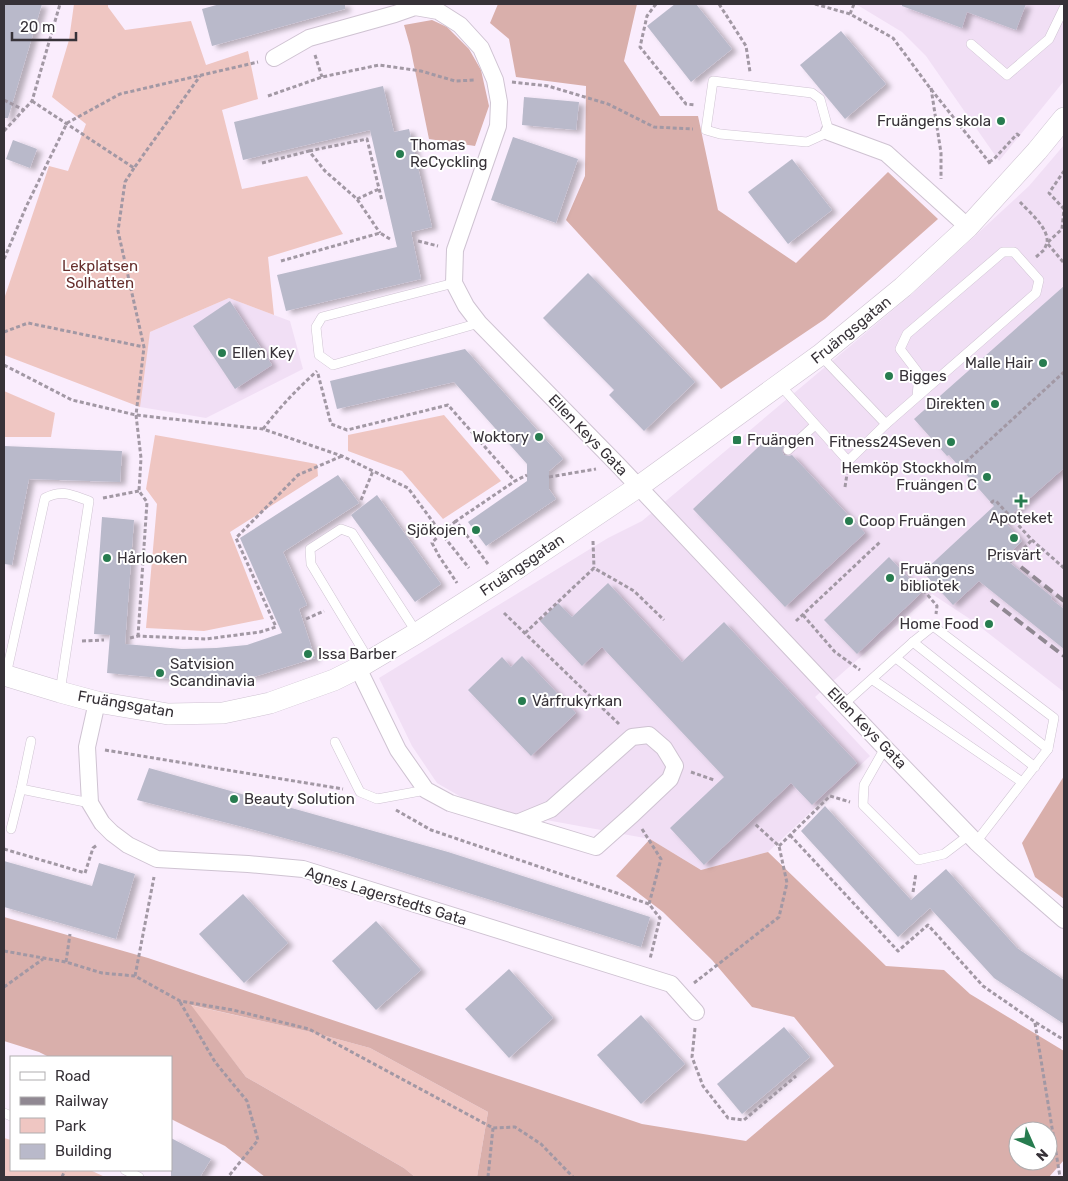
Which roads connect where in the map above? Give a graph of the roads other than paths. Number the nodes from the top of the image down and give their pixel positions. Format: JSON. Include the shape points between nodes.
{"nodes":[{"id":1,"x":1064,"y":8,"type":"edge"},
{"id":2,"x":971,"y":44,"type":"dead end"},
{"id":3,"x":274,"y":58,"type":"road end"},
{"id":4,"x":1064,"y":118,"type":"edge"},
{"id":5,"x":829,"y":132,"type":"junction"},
{"id":6,"x":968,"y":227,"type":"junction"},
{"id":7,"x":454,"y":283,"type":"junction"},
{"id":8,"x":479,"y":323,"type":"junction"},
{"id":9,"x":820,"y":356,"type":"junction"},
{"id":10,"x":780,"y":385,"type":"junction"},
{"id":11,"x":917,"y":397,"type":"junction"},
{"id":12,"x":886,"y":424,"type":"junction"},
{"id":13,"x":815,"y":425,"type":"junction"},
{"id":14,"x":788,"y":450,"type":"dead end"},
{"id":15,"x":638,"y":487,"type":"junction"},
{"id":16,"x":417,"y":633,"type":"junction"},
{"id":17,"x":913,"y":642,"type":"junction"},
{"id":18,"x":896,"y":658,"type":"junction"},
{"id":19,"x":364,"y":665,"type":"junction"},
{"id":20,"x":5,"y":675,"type":"edge"},
{"id":21,"x":873,"y":680,"type":"junction"},
{"id":22,"x":60,"y":692,"type":"junction"},
{"id":23,"x":97,"y":702,"type":"junction"},
{"id":24,"x":844,"y":704,"type":"junction"},
{"id":25,"x":31,"y":741,"type":"dead end"},
{"id":26,"x":335,"y":742,"type":"dead end"},
{"id":27,"x":885,"y":748,"type":"junction"},
{"id":28,"x":1048,"y":749,"type":"junction"},
{"id":29,"x":1035,"y":767,"type":"junction"},
{"id":30,"x":1022,"y":782,"type":"junction"},
{"id":31,"x":21,"y":788,"type":"junction"},
{"id":32,"x":426,"y":790,"type":"junction"},
{"id":33,"x":90,"y":803,"type":"junction"},
{"id":34,"x":517,"y":823,"type":"junction"},
{"id":35,"x":11,"y":829,"type":"dead end"},
{"id":36,"x":973,"y":838,"type":"junction"},
{"id":37,"x":1064,"y":920,"type":"edge"},
{"id":38,"x":696,"y":1012,"type":"road end"},
{"id":39,"x":126,"y":1171,"type":"edge"},
{"id":40,"x":139,"y":1177,"type":"edge"}],
"edges":[{"from":1,"to":2,"type":"lane","via":[[1049,39],[1007,75]]},
{"from":3,"to":7,"type":"street","name":"Ellen Keys Gata","via":[[309,38],[415,7],[438,11],[460,25],[481,48],[495,80],[499,102],[498,126],[455,250]]},
{"from":4,"to":6,"type":"street","name":"Fruängsgatan"},
{"from":5,"to":5,"type":"lane","via":[[820,99],[812,92],[713,80],[706,130],[807,142]]},
{"from":5,"to":6,"type":"street","via":[[886,152]]},
{"from":6,"to":9,"type":"street","name":"Fruängsgatan","via":[[903,288]]},
{"from":7,"to":8,"type":"street","name":"Ellen Keys Gata"},
{"from":7,"to":8,"type":"lane","via":[[322,317],[316,327],[319,355],[333,365]]},
{"from":8,"to":15,"type":"street","name":"Ellen Keys Gata"},
{"from":9,"to":10,"type":"street","name":"Fruängsgatan"},
{"from":9,"to":12,"type":"lane"},
{"from":10,"to":13,"type":"lane"},
{"from":10,"to":15,"type":"street","name":"Fruängsgatan"},
{"from":11,"to":11,"type":"lane","via":[[1036,293],[1039,280],[1014,252],[1004,252],[907,334],[900,349],[919,374]]},
{"from":11,"to":12,"type":"lane"},
{"from":12,"to":13,"type":"lane","via":[[848,461]]},
{"from":13,"to":14,"type":"lane"},
{"from":15,"to":16,"type":"street","name":"Fruängsgatan"},
{"from":15,"to":24,"type":"street","name":"Ellen Keys Gata"},
{"from":16,"to":19,"type":"street","name":"Fruängsgatan"},
{"from":16,"to":19,"type":"lane","via":[[352,533],[341,528],[310,550],[312,564]]},
{"from":17,"to":18,"type":"lane"},
{"from":17,"to":28,"type":"lane"},
{"from":17,"to":28,"type":"lane","via":[[933,626],[1054,718]]},
{"from":18,"to":21,"type":"lane"},
{"from":18,"to":29,"type":"lane"},
{"from":19,"to":23,"type":"street","name":"Fruängsgatan","via":[[334,680],[270,703],[223,713],[168,714]]},
{"from":19,"to":32,"type":"street","via":[[398,750]]},
{"from":20,"to":22,"type":"street","name":"Fruängsgatan"},
{"from":20,"to":22,"type":"lane","via":[[45,498],[54,493],[69,494],[89,501]]},
{"from":21,"to":24,"type":"lane"},
{"from":21,"to":30,"type":"lane"},
{"from":22,"to":23,"type":"street","name":"Fruängsgatan"},
{"from":23,"to":33,"type":"street","name":"Agnes Lagerstedts Gata","via":[[87,747]]},
{"from":24,"to":27,"type":"street","name":"Ellen Keys Gata"},
{"from":25,"to":31,"type":"lane"},
{"from":26,"to":32,"type":"lane","via":[[360,792],[377,799]]},
{"from":27,"to":36,"type":"street","name":"Ellen Keys Gata"},
{"from":27,"to":36,"type":"lane","via":[[864,786],[863,805],[918,860],[944,854]]},
{"from":28,"to":29,"type":"lane"},
{"from":29,"to":30,"type":"lane"},
{"from":30,"to":36,"type":"lane"},
{"from":31,"to":33,"type":"lane"},
{"from":31,"to":35,"type":"lane"},
{"from":32,"to":34,"type":"street","via":[[450,803]]},
{"from":33,"to":38,"type":"street","name":"Agnes Lagerstedts Gata","via":[[112,833],[157,859],[303,869],[670,984]]},
{"from":34,"to":34,"type":"street","via":[[596,846],[670,779],[675,766],[664,748],[649,735],[632,737],[551,809]]},
{"from":36,"to":37,"type":"street","name":"Ellen Keys Gata"},
{"from":39,"to":40,"type":"lane"}]}
